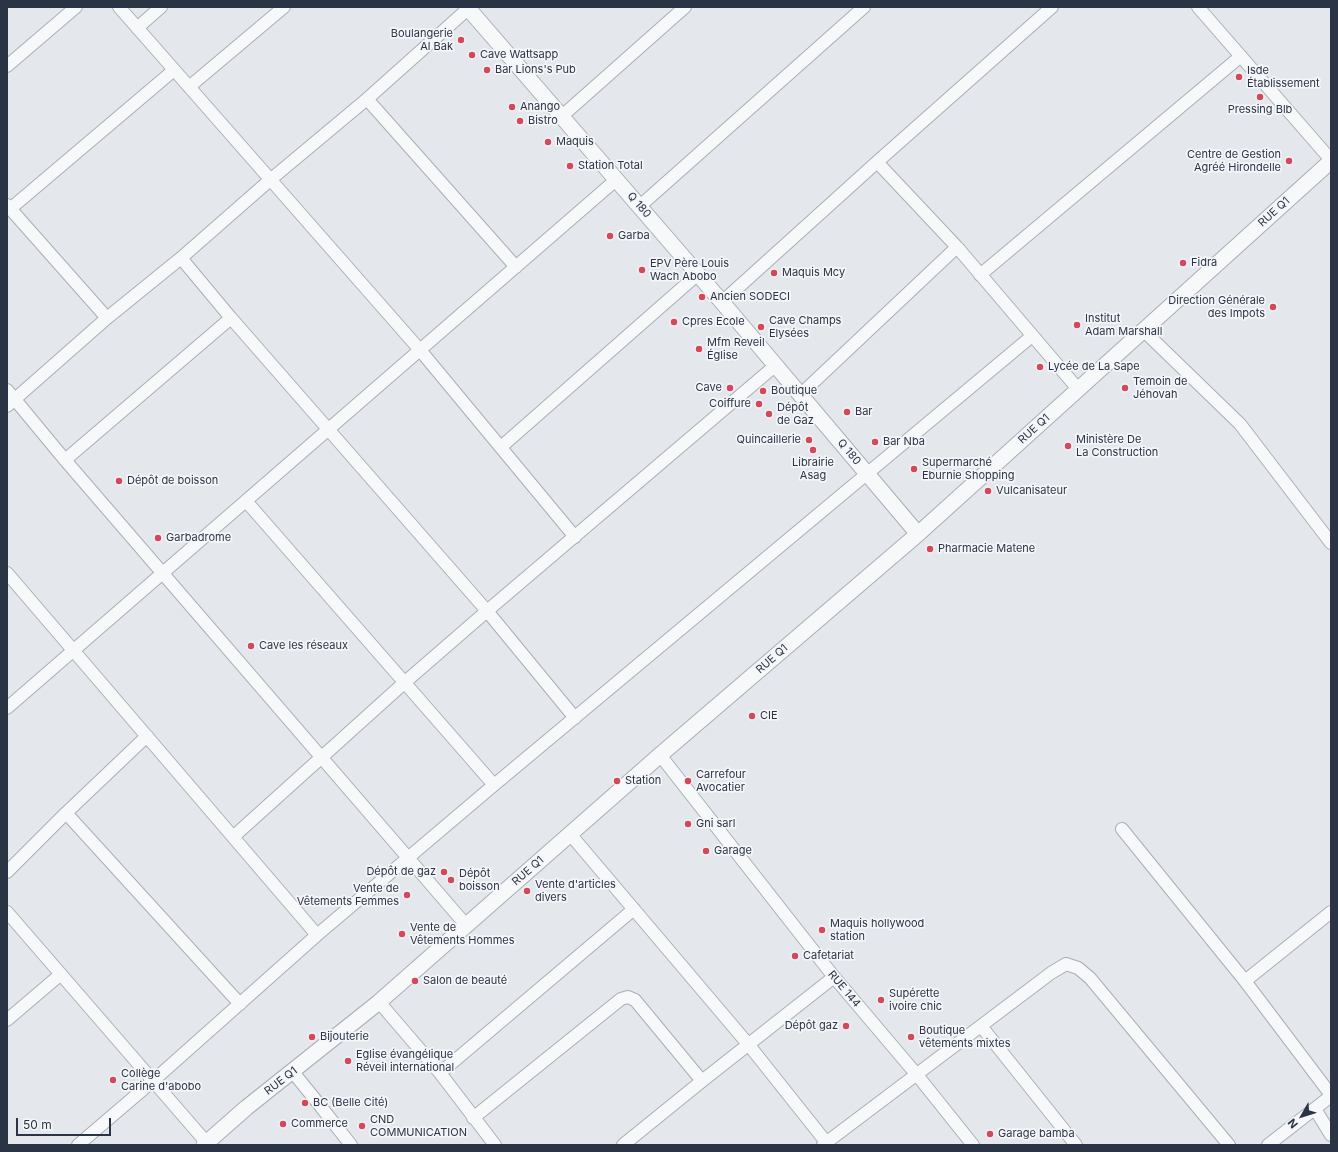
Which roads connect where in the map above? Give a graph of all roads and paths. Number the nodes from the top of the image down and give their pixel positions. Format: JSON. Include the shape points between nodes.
{"nodes":[{"id":1,"x":76,"y":7,"type":"edge"},
{"id":2,"x":119,"y":7,"type":"edge"},
{"id":3,"x":161,"y":7,"type":"edge"},
{"id":4,"x":284,"y":7,"type":"edge"},
{"id":5,"x":469,"y":7,"type":"edge"},
{"id":6,"x":685,"y":7,"type":"edge"},
{"id":7,"x":864,"y":7,"type":"edge"},
{"id":8,"x":1052,"y":7,"type":"edge"},
{"id":9,"x":1198,"y":7,"type":"edge"},
{"id":10,"x":137,"y":28,"type":"junction"},
{"id":11,"x":1240,"y":56,"type":"junction"},
{"id":12,"x":7,"y":66,"type":"edge"},
{"id":13,"x":174,"y":70,"type":"junction"},
{"id":14,"x":189,"y":87,"type":"junction"},
{"id":15,"x":367,"y":99,"type":"junction"},
{"id":16,"x":562,"y":116,"type":"junction"},
{"id":17,"x":1331,"y":160,"type":"edge"},
{"id":18,"x":877,"y":162,"type":"junction"},
{"id":19,"x":617,"y":179,"type":"junction"},
{"id":20,"x":270,"y":180,"type":"junction"},
{"id":21,"x":640,"y":206,"type":"junction"},
{"id":22,"x":8,"y":207,"type":"edge"},
{"id":23,"x":957,"y":247,"type":"junction"},
{"id":24,"x":181,"y":258,"type":"junction"},
{"id":25,"x":516,"y":267,"type":"junction"},
{"id":26,"x":698,"y":274,"type":"junction"},
{"id":27,"x":980,"y":275,"type":"junction"},
{"id":28,"x":722,"y":302,"type":"junction"},
{"id":29,"x":107,"y":318,"type":"junction"},
{"id":30,"x":231,"y":318,"type":"junction"},
{"id":31,"x":1144,"y":331,"type":"junction"},
{"id":32,"x":1032,"y":336,"type":"junction"},
{"id":33,"x":420,"y":350,"type":"junction"},
{"id":34,"x":776,"y":365,"type":"junction"},
{"id":35,"x":1078,"y":389,"type":"junction"},
{"id":36,"x":801,"y":394,"type":"junction"},
{"id":37,"x":10,"y":398,"type":"edge"},
{"id":38,"x":328,"y":429,"type":"junction"},
{"id":39,"x":501,"y":447,"type":"junction"},
{"id":40,"x":65,"y":460,"type":"junction"},
{"id":41,"x":868,"y":473,"type":"junction"},
{"id":42,"x":246,"y":501,"type":"junction"},
{"id":43,"x":918,"y":534,"type":"junction"},
{"id":44,"x":575,"y":537,"type":"junction"},
{"id":45,"x":1331,"y":542,"type":"edge"},
{"id":46,"x":7,"y":573,"type":"edge"},
{"id":47,"x":163,"y":573,"type":"junction"},
{"id":48,"x":487,"y":611,"type":"junction"},
{"id":49,"x":73,"y":650,"type":"junction"},
{"id":50,"x":404,"y":683,"type":"junction"},
{"id":51,"x":7,"y":708,"type":"edge"},
{"id":52,"x":575,"y":718,"type":"junction"},
{"id":53,"x":147,"y":736,"type":"junction"},
{"id":54,"x":660,"y":755,"type":"junction"},
{"id":55,"x":322,"y":757,"type":"junction"},
{"id":56,"x":494,"y":785,"type":"junction"},
{"id":57,"x":66,"y":813,"type":"junction"},
{"id":58,"x":1122,"y":829,"type":"dead end"},
{"id":59,"x":570,"y":834,"type":"junction"},
{"id":60,"x":233,"y":837,"type":"junction"},
{"id":61,"x":408,"y":858,"type":"junction"},
{"id":62,"x":7,"y":872,"type":"edge"},
{"id":63,"x":634,"y":909,"type":"junction"},
{"id":64,"x":7,"y":912,"type":"edge"},
{"id":65,"x":1331,"y":912,"type":"edge"},
{"id":66,"x":466,"y":925,"type":"junction"},
{"id":67,"x":317,"y":935,"type":"junction"},
{"id":68,"x":61,"y":974,"type":"junction"},
{"id":69,"x":834,"y":977,"type":"junction"},
{"id":70,"x":1245,"y":981,"type":"junction"},
{"id":71,"x":379,"y":1002,"type":"junction"},
{"id":72,"x":240,"y":1004,"type":"junction"},
{"id":73,"x":7,"y":1020,"type":"edge"},
{"id":74,"x":981,"y":1026,"type":"junction"},
{"id":75,"x":748,"y":1044,"type":"junction"},
{"id":76,"x":292,"y":1071,"type":"junction"},
{"id":77,"x":440,"y":1073,"type":"junction"},
{"id":78,"x":916,"y":1075,"type":"junction"},
{"id":79,"x":154,"y":1080,"type":"junction"},
{"id":80,"x":702,"y":1081,"type":"junction"},
{"id":81,"x":1331,"y":1096,"type":"edge"},
{"id":82,"x":1315,"y":1109,"type":"junction"},
{"id":83,"x":473,"y":1118,"type":"junction"},
{"id":84,"x":1331,"y":1134,"type":"edge"},
{"id":85,"x":205,"y":1143,"type":"edge"},
{"id":86,"x":824,"y":1143,"type":"edge"},
{"id":87,"x":78,"y":1145,"type":"edge"},
{"id":88,"x":351,"y":1145,"type":"edge"},
{"id":89,"x":495,"y":1145,"type":"edge"},
{"id":90,"x":623,"y":1145,"type":"edge"},
{"id":91,"x":973,"y":1145,"type":"edge"},
{"id":92,"x":1076,"y":1145,"type":"edge"},
{"id":93,"x":1229,"y":1145,"type":"edge"},
{"id":94,"x":1268,"y":1145,"type":"edge"}],
"edges":[{"from":1,"to":12,"type":"street"},
{"from":2,"to":10,"type":"street"},
{"from":3,"to":10,"type":"street"},
{"from":4,"to":14,"type":"street"},
{"from":5,"to":15,"type":"street"},
{"from":5,"to":16,"type":"street","name":"Q 180"},
{"from":6,"to":16,"type":"street"},
{"from":7,"to":21,"type":"street"},
{"from":8,"to":18,"type":"street"},
{"from":9,"to":11,"type":"street"},
{"from":10,"to":13,"type":"street"},
{"from":11,"to":17,"type":"street"},
{"from":11,"to":27,"type":"street"},
{"from":13,"to":14,"type":"street"},
{"from":13,"to":22,"type":"street"},
{"from":14,"to":20,"type":"street"},
{"from":15,"to":20,"type":"street"},
{"from":15,"to":25,"type":"street"},
{"from":16,"to":19,"type":"street","name":"Q 180"},
{"from":17,"to":31,"type":"street","name":"RUE Q1"},
{"from":18,"to":23,"type":"street"},
{"from":18,"to":28,"type":"street"},
{"from":19,"to":21,"type":"street","name":"Q 180"},
{"from":19,"to":25,"type":"street"},
{"from":20,"to":24,"type":"street"},
{"from":20,"to":33,"type":"street"},
{"from":21,"to":26,"type":"street","name":"Q 180"},
{"from":22,"to":29,"type":"street"},
{"from":23,"to":27,"type":"street"},
{"from":23,"to":36,"type":"street"},
{"from":24,"to":29,"type":"street"},
{"from":24,"to":30,"type":"street"},
{"from":25,"to":33,"type":"street"},
{"from":26,"to":28,"type":"street","name":"Q 180"},
{"from":26,"to":39,"type":"street"},
{"from":27,"to":32,"type":"street"},
{"from":28,"to":34,"type":"street","name":"Q 180"},
{"from":29,"to":37,"type":"street"},
{"from":30,"to":38,"type":"street"},
{"from":30,"to":40,"type":"street"},
{"from":31,"to":35,"type":"street","name":"RUE Q1"},
{"from":31,"to":45,"type":"street","via":[[1240,424]]},
{"from":32,"to":35,"type":"street"},
{"from":32,"to":41,"type":"street"},
{"from":33,"to":38,"type":"street"},
{"from":33,"to":39,"type":"street"},
{"from":34,"to":36,"type":"street","name":"Q 180"},
{"from":34,"to":44,"type":"street"},
{"from":35,"to":43,"type":"street","name":"RUE Q1"},
{"from":36,"to":41,"type":"street","name":"Q 180"},
{"from":37,"to":40,"type":"street"},
{"from":38,"to":42,"type":"street"},
{"from":38,"to":48,"type":"street"},
{"from":39,"to":44,"type":"street"},
{"from":40,"to":47,"type":"street"},
{"from":41,"to":43,"type":"street","name":"Q 180"},
{"from":41,"to":52,"type":"street"},
{"from":42,"to":47,"type":"street"},
{"from":42,"to":50,"type":"street"},
{"from":43,"to":54,"type":"street","name":"RUE Q1"},
{"from":44,"to":48,"type":"street"},
{"from":46,"to":49,"type":"street"},
{"from":47,"to":49,"type":"street"},
{"from":47,"to":55,"type":"street"},
{"from":48,"to":50,"type":"street"},
{"from":48,"to":52,"type":"street"},
{"from":49,"to":51,"type":"street"},
{"from":49,"to":53,"type":"street"},
{"from":50,"to":55,"type":"street"},
{"from":50,"to":56,"type":"street"},
{"from":52,"to":56,"type":"street"},
{"from":53,"to":57,"type":"street"},
{"from":53,"to":60,"type":"street"},
{"from":54,"to":59,"type":"street","name":"RUE Q1"},
{"from":54,"to":69,"type":"street","name":"RUE 144"},
{"from":55,"to":60,"type":"street"},
{"from":55,"to":61,"type":"street"},
{"from":56,"to":61,"type":"street"},
{"from":57,"to":62,"type":"street"},
{"from":57,"to":72,"type":"street"},
{"from":58,"to":70,"type":"street"},
{"from":59,"to":63,"type":"street"},
{"from":59,"to":66,"type":"street","name":"RUE Q1"},
{"from":60,"to":67,"type":"street"},
{"from":61,"to":66,"type":"street"},
{"from":61,"to":67,"type":"street"},
{"from":63,"to":75,"type":"street"},
{"from":63,"to":77,"type":"street"},
{"from":64,"to":68,"type":"street"},
{"from":65,"to":70,"type":"street"},
{"from":66,"to":71,"type":"street","name":"RUE Q1"},
{"from":67,"to":72,"type":"street"},
{"from":68,"to":73,"type":"street"},
{"from":68,"to":79,"type":"street"},
{"from":69,"to":75,"type":"street"},
{"from":69,"to":78,"type":"street","name":"RUE 144"},
{"from":70,"to":81,"type":"street"},
{"from":71,"to":76,"type":"street","name":"RUE Q1"},
{"from":71,"to":77,"type":"street"},
{"from":72,"to":79,"type":"street"},
{"from":74,"to":78,"type":"street"},
{"from":74,"to":92,"type":"street"},
{"from":74,"to":93,"type":"street","via":[[1066,964],[1078,968],[1090,978]]},
{"from":75,"to":80,"type":"street"},
{"from":75,"to":86,"type":"street"},
{"from":76,"to":85,"type":"street","name":"RUE Q1"},
{"from":76,"to":88,"type":"street"},
{"from":77,"to":83,"type":"street"},
{"from":78,"to":86,"type":"street"},
{"from":78,"to":91,"type":"street","name":"RUE 144"},
{"from":79,"to":85,"type":"street"},
{"from":79,"to":87,"type":"street"},
{"from":80,"to":83,"type":"street","via":[[635,1000],[628,997],[621,999]]},
{"from":80,"to":90,"type":"street"},
{"from":81,"to":82,"type":"street"},
{"from":82,"to":84,"type":"street"},
{"from":82,"to":94,"type":"street"},
{"from":83,"to":89,"type":"street"}]}
